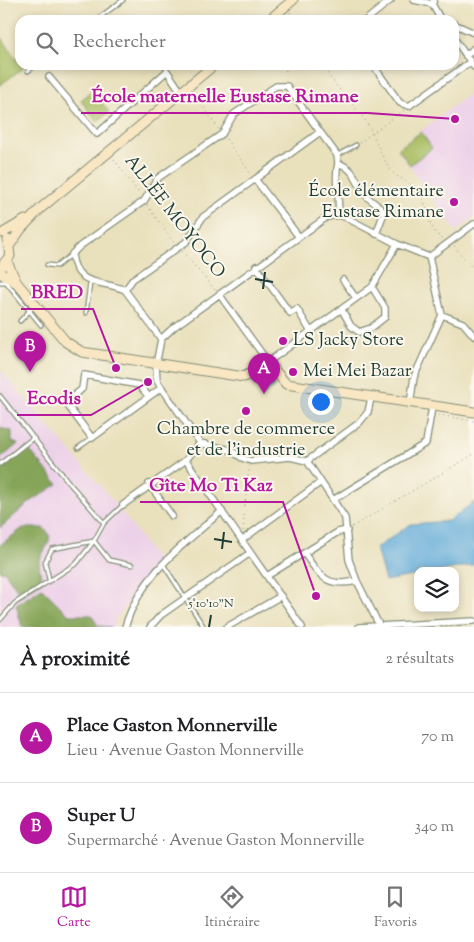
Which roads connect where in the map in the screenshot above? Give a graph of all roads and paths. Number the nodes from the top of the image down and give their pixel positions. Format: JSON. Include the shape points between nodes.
{"nodes":[{"id":1,"x":122,"y":0,"type":"edge"},
{"id":2,"x":293,"y":0,"type":"edge"},
{"id":3,"x":391,"y":0,"type":"edge"},
{"id":4,"x":414,"y":0,"type":"edge"},
{"id":5,"x":433,"y":2,"type":"edge"},
{"id":6,"x":288,"y":9,"type":"dead end"},
{"id":7,"x":102,"y":15,"type":"edge"},
{"id":8,"x":275,"y":15,"type":"edge"},
{"id":9,"x":292,"y":15,"type":"edge"},
{"id":10,"x":372,"y":15,"type":"edge"},
{"id":11,"x":439,"y":15,"type":"edge"},
{"id":12,"x":459,"y":26,"type":"edge"},
{"id":13,"x":474,"y":33,"type":"edge"},
{"id":14,"x":459,"y":46,"type":"edge"},
{"id":15,"x":474,"y":48,"type":"edge"},
{"id":16,"x":470,"y":62,"type":"edge"},
{"id":17,"x":208,"y":70,"type":"edge"},
{"id":18,"x":285,"y":70,"type":"edge"},
{"id":19,"x":325,"y":70,"type":"edge"},
{"id":20,"x":377,"y":70,"type":"edge"},
{"id":21,"x":459,"y":70,"type":"edge"},
{"id":22,"x":459,"y":70,"type":"edge"},
{"id":23,"x":48,"y":77,"type":"dead end"},
{"id":24,"x":287,"y":86,"type":"junction"},
{"id":25,"x":181,"y":92,"type":"junction"},
{"id":26,"x":409,"y":106,"type":"junction"},
{"id":27,"x":320,"y":132,"type":"junction"},
{"id":28,"x":373,"y":133,"type":"junction"},
{"id":29,"x":356,"y":144,"type":"joint"},
{"id":30,"x":110,"y":154,"type":"dead end"},
{"id":31,"x":337,"y":155,"type":"junction"},
{"id":32,"x":338,"y":163,"type":"junction"},
{"id":33,"x":255,"y":179,"type":"junction"},
{"id":34,"x":144,"y":201,"type":"junction"},
{"id":35,"x":41,"y":208,"type":"junction"},
{"id":36,"x":338,"y":215,"type":"junction"},
{"id":37,"x":474,"y":224,"type":"edge"},
{"id":38,"x":1,"y":232,"type":"edge"},
{"id":39,"x":376,"y":234,"type":"junction"},
{"id":40,"x":298,"y":238,"type":"junction"},
{"id":41,"x":397,"y":244,"type":"junction"},
{"id":42,"x":448,"y":244,"type":"junction"},
{"id":43,"x":10,"y":245,"type":"junction"},
{"id":44,"x":179,"y":249,"type":"junction"},
{"id":45,"x":72,"y":254,"type":"junction"},
{"id":46,"x":429,"y":257,"type":"junction"},
{"id":47,"x":4,"y":265,"type":"edge"},
{"id":48,"x":47,"y":265,"type":"dead end"},
{"id":49,"x":256,"y":266,"type":"junction"},
{"id":50,"x":474,"y":270,"type":"edge"},
{"id":51,"x":0,"y":273,"type":"edge"},
{"id":52,"x":343,"y":280,"type":"dead end"},
{"id":53,"x":0,"y":282,"type":"edge"},
{"id":54,"x":17,"y":283,"type":"junction"},
{"id":55,"x":90,"y":283,"type":"junction"},
{"id":56,"x":372,"y":287,"type":"junction"},
{"id":57,"x":125,"y":290,"type":"junction"},
{"id":58,"x":219,"y":294,"type":"junction"},
{"id":59,"x":356,"y":298,"type":"junction"},
{"id":60,"x":33,"y":308,"type":"junction"},
{"id":61,"x":342,"y":310,"type":"junction"},
{"id":62,"x":86,"y":313,"type":"dead end"},
{"id":63,"x":442,"y":315,"type":"junction"},
{"id":64,"x":20,"y":321,"type":"dead end"},
{"id":65,"x":41,"y":325,"type":"dead end"},
{"id":66,"x":311,"y":332,"type":"junction"},
{"id":67,"x":474,"y":336,"type":"edge"},
{"id":68,"x":161,"y":339,"type":"junction"},
{"id":69,"x":268,"y":362,"type":"junction"},
{"id":70,"x":156,"y":365,"type":"junction"},
{"id":71,"x":162,"y":388,"type":"junction"},
{"id":72,"x":0,"y":396,"type":"edge"},
{"id":73,"x":149,"y":397,"type":"junction"},
{"id":74,"x":371,"y":398,"type":"junction"},
{"id":75,"x":410,"y":404,"type":"junction"},
{"id":76,"x":434,"y":411,"type":"junction"},
{"id":77,"x":474,"y":412,"type":"edge"},
{"id":78,"x":474,"y":421,"type":"edge"},
{"id":79,"x":33,"y":438,"type":"junction"},
{"id":80,"x":92,"y":438,"type":"junction"},
{"id":81,"x":200,"y":443,"type":"junction"},
{"id":82,"x":78,"y":448,"type":"dead end"},
{"id":83,"x":474,"y":454,"type":"edge"},
{"id":84,"x":48,"y":457,"type":"junction"},
{"id":85,"x":186,"y":460,"type":"junction"},
{"id":86,"x":251,"y":461,"type":"junction"},
{"id":87,"x":307,"y":461,"type":"junction"},
{"id":88,"x":0,"y":464,"type":"edge"},
{"id":89,"x":320,"y":482,"type":"junction"},
{"id":90,"x":149,"y":484,"type":"junction"},
{"id":91,"x":0,"y":491,"type":"edge"},
{"id":92,"x":333,"y":500,"type":"junction"},
{"id":93,"x":123,"y":505,"type":"joint"},
{"id":94,"x":222,"y":511,"type":"junction"},
{"id":95,"x":172,"y":516,"type":"dead end"},
{"id":96,"x":104,"y":523,"type":"junction"},
{"id":97,"x":347,"y":530,"type":"junction"},
{"id":98,"x":242,"y":540,"type":"junction"},
{"id":99,"x":94,"y":541,"type":"junction"},
{"id":100,"x":250,"y":553,"type":"junction"},
{"id":101,"x":304,"y":553,"type":"junction"},
{"id":102,"x":163,"y":564,"type":"junction"},
{"id":103,"x":132,"y":565,"type":"dead end"},
{"id":104,"x":267,"y":576,"type":"junction"},
{"id":105,"x":49,"y":579,"type":"junction"},
{"id":106,"x":356,"y":581,"type":"junction"},
{"id":107,"x":281,"y":596,"type":"junction"},
{"id":108,"x":186,"y":598,"type":"junction"},
{"id":109,"x":0,"y":620,"type":"edge"},
{"id":110,"x":474,"y":621,"type":"edge"},
{"id":111,"x":379,"y":626,"type":"edge"},
{"id":112,"x":125,"y":627,"type":"edge"},
{"id":113,"x":150,"y":627,"type":"edge"},
{"id":114,"x":204,"y":627,"type":"edge"},
{"id":115,"x":227,"y":627,"type":"edge"},
{"id":116,"x":302,"y":627,"type":"edge"},
{"id":117,"x":359,"y":627,"type":"edge"}],
"edges":[{"from":1,"to":7,"type":"lane"},
{"from":2,"to":8,"type":"street"},
{"from":3,"to":10,"type":"street"},
{"from":4,"to":5,"type":"street"},
{"from":5,"to":11,"type":"street"},
{"from":6,"to":9,"type":"path"},
{"from":12,"to":13,"type":"street"},
{"from":14,"to":16,"type":"street"},
{"from":15,"to":16,"type":"street"},
{"from":16,"to":21,"type":"street"},
{"from":17,"to":25,"type":"street"},
{"from":18,"to":24,"type":"path"},
{"from":19,"to":28,"type":"path"},
{"from":20,"to":26,"type":"street","via":[[400,103]]},
{"from":22,"to":26,"type":"street"},
{"from":23,"to":25,"type":"street","via":[[97,134],[167,71]]},
{"from":24,"to":27,"type":"street"},
{"from":24,"to":34,"type":"street","via":[[276,86],[234,114],[222,134],[158,178]]},
{"from":25,"to":35,"type":"street"},
{"from":26,"to":28,"type":"path"},
{"from":27,"to":31,"type":"street"},
{"from":27,"to":33,"type":"street"},
{"from":28,"to":29,"type":"path"},
{"from":28,"to":42,"type":"path","via":[[389,169],[400,179],[413,184],[420,194],[429,223]]},
{"from":29,"to":31,"type":"lane"},
{"from":30,"to":34,"type":"path","name":"ALLÉE MOYOCO"},
{"from":31,"to":32,"type":"street"},
{"from":32,"to":36,"type":"street","via":[[335,182]]},
{"from":32,"to":39,"type":"street","via":[[348,166],[364,194],[384,213]]},
{"from":33,"to":40,"type":"street"},
{"from":33,"to":44,"type":"street","via":[[202,216]]},
{"from":34,"to":44,"type":"path","name":"ALLÉE MOYOCO"},
{"from":34,"to":45,"type":"street"},
{"from":35,"to":38,"type":"street","via":[[16,226]]},
{"from":35,"to":43,"type":"street"},
{"from":36,"to":39,"type":"street"},
{"from":36,"to":40,"type":"street","via":[[327,217]]},
{"from":37,"to":42,"type":"street"},
{"from":38,"to":43,"type":"street"},
{"from":39,"to":41,"type":"street"},
{"from":40,"to":49,"type":"street"},
{"from":41,"to":46,"type":"street"},
{"from":41,"to":56,"type":"street"},
{"from":42,"to":46,"type":"street"},
{"from":42,"to":50,"type":"path","via":[[456,246]]},
{"from":43,"to":47,"type":"street"},
{"from":44,"to":57,"type":"street","via":[[132,280]]},
{"from":44,"to":58,"type":"path","name":"ALLÉE MOYOCO"},
{"from":45,"to":48,"type":"lane","via":[[57,266]]},
{"from":45,"to":55,"type":"street","via":[[79,272]]},
{"from":46,"to":63,"type":"street"},
{"from":47,"to":54,"type":"street"},
{"from":49,"to":58,"type":"street"},
{"from":49,"to":66,"type":"street","via":[[290,313],[297,309]]},
{"from":51,"to":54,"type":"street"},
{"from":52,"to":59,"type":"street"},
{"from":53,"to":60,"type":"lane","via":[[6,282]]},
{"from":54,"to":60,"type":"street"},
{"from":55,"to":57,"type":"street","via":[[118,286]]},
{"from":55,"to":62,"type":"lane"},
{"from":56,"to":59,"type":"street"},
{"from":56,"to":61,"type":"street","via":[[385,308],[385,317],[371,328],[359,332],[351,326]]},
{"from":57,"to":68,"type":"street"},
{"from":58,"to":68,"type":"street"},
{"from":58,"to":69,"type":"street"},
{"from":59,"to":61,"type":"street"},
{"from":60,"to":64,"type":"lane"},
{"from":60,"to":65,"type":"lane"},
{"from":60,"to":70,"type":"street","via":[[63,344],[82,352]]},
{"from":61,"to":66,"type":"street"},
{"from":63,"to":67,"type":"street","via":[[463,323]]},
{"from":63,"to":75,"type":"street","via":[[414,377]]},
{"from":66,"to":69,"type":"street"},
{"from":68,"to":70,"type":"street"},
{"from":69,"to":70,"type":"street","via":[[244,377]]},
{"from":69,"to":74,"type":"street","via":[[286,384]]},
{"from":70,"to":71,"type":"street","via":[[156,381]]},
{"from":71,"to":73,"type":"street"},
{"from":71,"to":81,"type":"street"},
{"from":72,"to":79,"type":"lane"},
{"from":73,"to":80,"type":"street"},
{"from":73,"to":80,"type":"street","via":[[139,384],[84,374],[82,389],[70,399],[68,406]]},
{"from":74,"to":75,"type":"street"},
{"from":74,"to":87,"type":"street","via":[[368,412],[359,422]]},
{"from":75,"to":76,"type":"street"},
{"from":76,"to":77,"type":"street"},
{"from":76,"to":78,"type":"path"},
{"from":76,"to":92,"type":"street","via":[[426,443]]},
{"from":79,"to":84,"type":"lane"},
{"from":79,"to":88,"type":"lane"},
{"from":80,"to":82,"type":"lane"},
{"from":81,"to":85,"type":"street"},
{"from":81,"to":86,"type":"street","via":[[230,450]]},
{"from":83,"to":97,"type":"path"},
{"from":84,"to":91,"type":"path"},
{"from":84,"to":96,"type":"lane"},
{"from":85,"to":90,"type":"street"},
{"from":85,"to":94,"type":"street"},
{"from":86,"to":87,"type":"street","via":[[290,457]]},
{"from":86,"to":98,"type":"path"},
{"from":87,"to":89,"type":"street"},
{"from":89,"to":92,"type":"street"},
{"from":89,"to":98,"type":"street"},
{"from":90,"to":93,"type":"street"},
{"from":90,"to":95,"type":"street"},
{"from":92,"to":97,"type":"street","via":[[345,518]]},
{"from":93,"to":96,"type":"lane"},
{"from":94,"to":98,"type":"street"},
{"from":94,"to":102,"type":"street"},
{"from":96,"to":99,"type":"lane"},
{"from":97,"to":101,"type":"street"},
{"from":97,"to":106,"type":"street","via":[[349,560]]},
{"from":98,"to":100,"type":"street"},
{"from":99,"to":103,"type":"lane","via":[[109,560]]},
{"from":99,"to":105,"type":"lane","via":[[77,563]]},
{"from":99,"to":105,"type":"lane","via":[[52,549],[45,562]]},
{"from":100,"to":104,"type":"street"},
{"from":100,"to":108,"type":"street"},
{"from":101,"to":104,"type":"street"},
{"from":101,"to":106,"type":"street","via":[[328,582]]},
{"from":102,"to":108,"type":"lane"},
{"from":102,"to":112,"type":"street","via":[[142,588]]},
{"from":104,"to":107,"type":"street"},
{"from":105,"to":109,"type":"lane","via":[[15,603]]},
{"from":106,"to":111,"type":"street"},
{"from":107,"to":115,"type":"street"},
{"from":107,"to":116,"type":"street"},
{"from":108,"to":113,"type":"street"},
{"from":108,"to":114,"type":"lane"},
{"from":110,"to":111,"type":"street"},
{"from":111,"to":117,"type":"street"}]}
